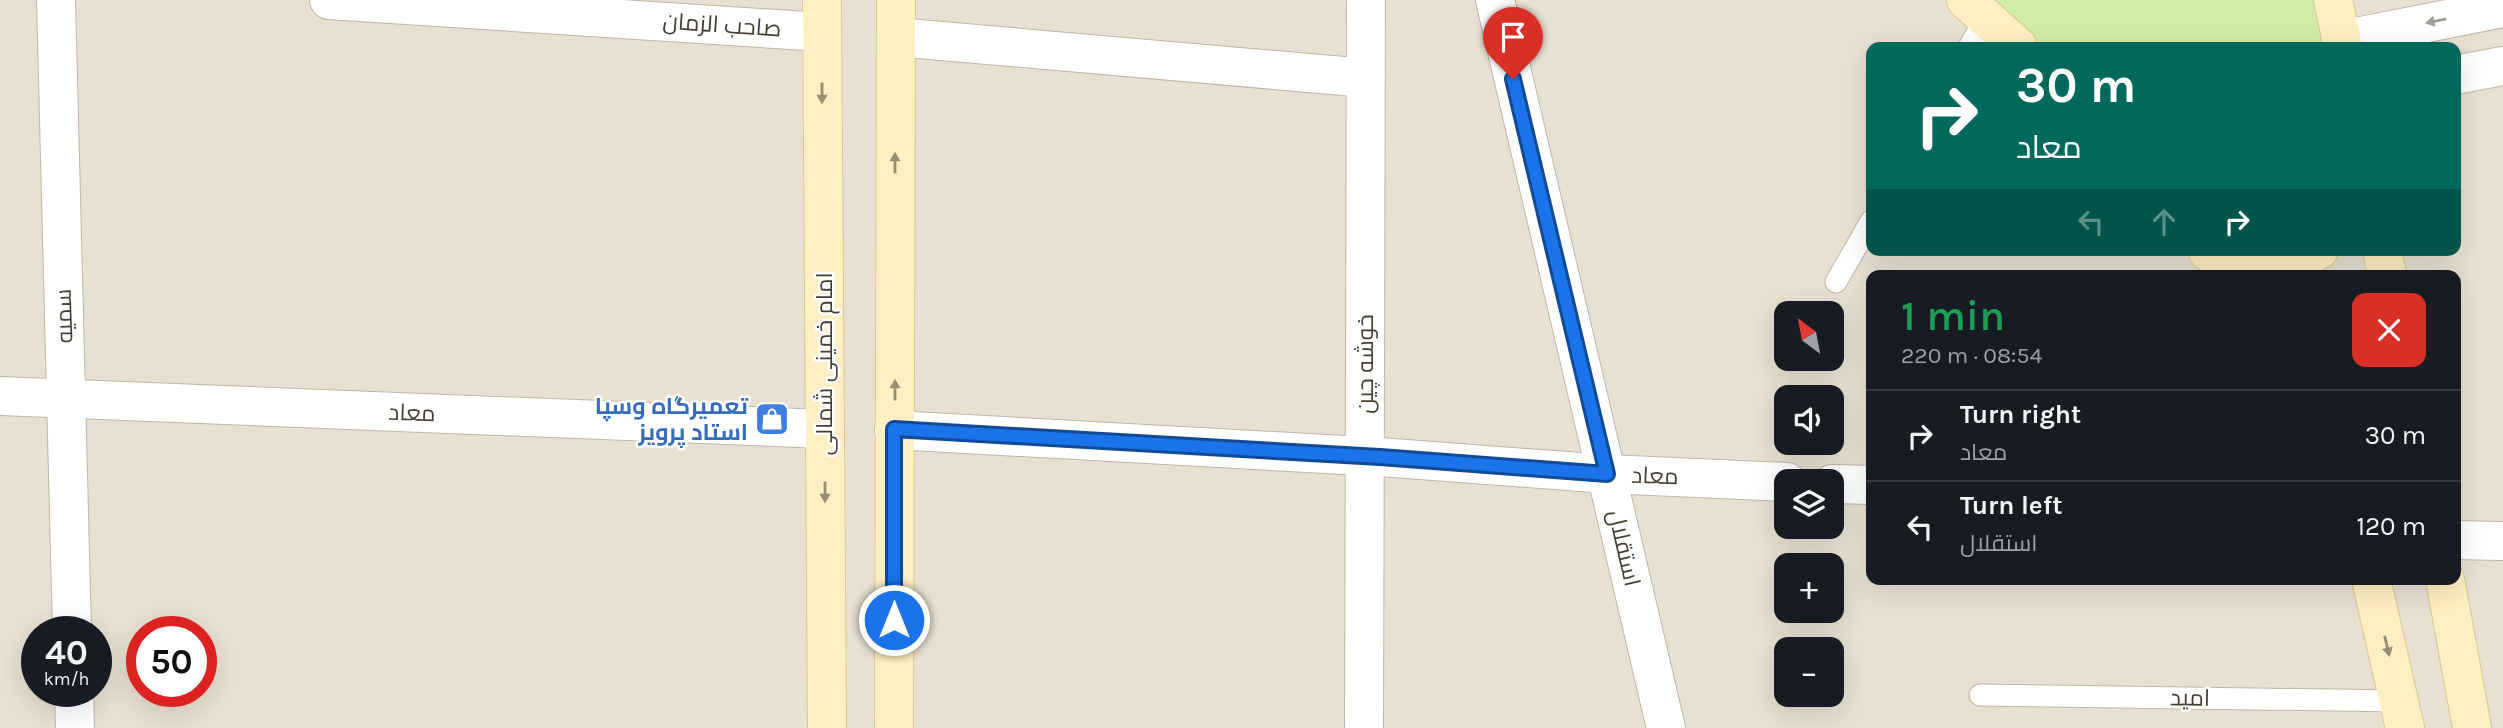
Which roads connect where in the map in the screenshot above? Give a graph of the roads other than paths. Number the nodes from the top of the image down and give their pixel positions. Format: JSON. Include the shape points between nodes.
{"nodes":[{"id":1,"x":56,"y":0,"type":"edge"},
{"id":2,"x":330,"y":0,"type":"edge"},
{"id":3,"x":1366,"y":0,"type":"edge"},
{"id":4,"x":1495,"y":0,"type":"edge"},
{"id":5,"x":2333,"y":0,"type":"edge"},
{"id":6,"x":2503,"y":8,"type":"edge"},
{"id":7,"x":822,"y":16,"type":"edge"},
{"id":8,"x":1969,"y":17,"type":"edge"},
{"id":9,"x":895,"y":18,"type":"edge"},
{"id":10,"x":2010,"y":42,"type":"edge"},
{"id":11,"x":2342,"y":42,"type":"edge"},
{"id":12,"x":2347,"y":42,"type":"edge"},
{"id":13,"x":2503,"y":66,"type":"edge"},
{"id":14,"x":2461,"y":74,"type":"edge"},
{"id":15,"x":1366,"y":78,"type":"junction"},
{"id":16,"x":1866,"y":230,"type":"edge"},
{"id":17,"x":2304,"y":256,"type":"edge"},
{"id":18,"x":2212,"y":259,"type":"edge"},
{"id":19,"x":1836,"y":282,"type":"dead end"},
{"id":20,"x":0,"y":396,"type":"edge"},
{"id":21,"x":66,"y":399,"type":"junction"},
{"id":22,"x":825,"y":429,"type":"junction"},
{"id":23,"x":894,"y":429,"type":"junction"},
{"id":24,"x":1365,"y":457,"type":"junction"},
{"id":25,"x":1607,"y":474,"type":"junction"},
{"id":26,"x":1774,"y":481,"type":"edge"},
{"id":27,"x":1844,"y":484,"type":"edge"},
{"id":28,"x":1866,"y":485,"type":"edge"},
{"id":29,"x":2461,"y":540,"type":"edge"},
{"id":30,"x":2503,"y":541,"type":"edge"},
{"id":31,"x":2372,"y":585,"type":"edge"},
{"id":32,"x":2446,"y":585,"type":"edge"},
{"id":33,"x":72,"y":616,"type":"edge"},
{"id":34,"x":1980,"y":695,"type":"dead end"},
{"id":35,"x":74,"y":707,"type":"edge"},
{"id":36,"x":2402,"y":715,"type":"edge"},
{"id":37,"x":75,"y":728,"type":"edge"},
{"id":38,"x":827,"y":728,"type":"edge"},
{"id":39,"x":894,"y":728,"type":"edge"},
{"id":40,"x":1364,"y":728,"type":"edge"},
{"id":41,"x":1666,"y":728,"type":"edge"},
{"id":42,"x":2472,"y":728,"type":"edge"}],
"edges":[{"from":1,"to":21,"type":"street","name":"سمیه"},
{"from":2,"to":7,"type":"street","name":"صاحب الزمان"},
{"from":3,"to":15,"type":"street","name":"خوشه چین"},
{"from":4,"to":25,"type":"street","name":"استقلال"},
{"from":5,"to":11,"type":"main road"},
{"from":6,"to":12,"type":"street","one_way":true},
{"from":7,"to":22,"type":"main road","name":"امام خمینی شمالی","one_way":true},
{"from":8,"to":10,"type":"main road"},
{"from":9,"to":15,"type":"street"},
{"from":23,"to":9,"type":"main road","one_way":true},
{"from":13,"to":14,"type":"street"},
{"from":15,"to":24,"type":"street","name":"خوشه چین"},
{"from":16,"to":19,"type":"lane"},
{"from":17,"to":18,"type":"main road","via":[[2273,268]]},
{"from":20,"to":21,"type":"street","name":"معاد"},
{"from":21,"to":22,"type":"street","name":"معاد"},
{"from":21,"to":33,"type":"street","name":"سمیه"},
{"from":22,"to":38,"type":"main road","name":"امام خمینی شمالی","one_way":true},
{"from":23,"to":24,"type":"street","name":"معاد"},
{"from":23,"to":39,"type":"main road"},
{"from":24,"to":25,"type":"street","name":"معاد"},
{"from":24,"to":40,"type":"street","name":"خوشه چین"},
{"from":25,"to":26,"type":"street","name":"معاد"},
{"from":25,"to":41,"type":"street","name":"استقلال"},
{"from":27,"to":28,"type":"street"},
{"from":29,"to":30,"type":"street"},
{"from":31,"to":36,"type":"main road","one_way":true},
{"from":32,"to":42,"type":"main road"},
{"from":34,"to":36,"type":"lane","name":"امید"},
{"from":35,"to":37,"type":"street"}]}
